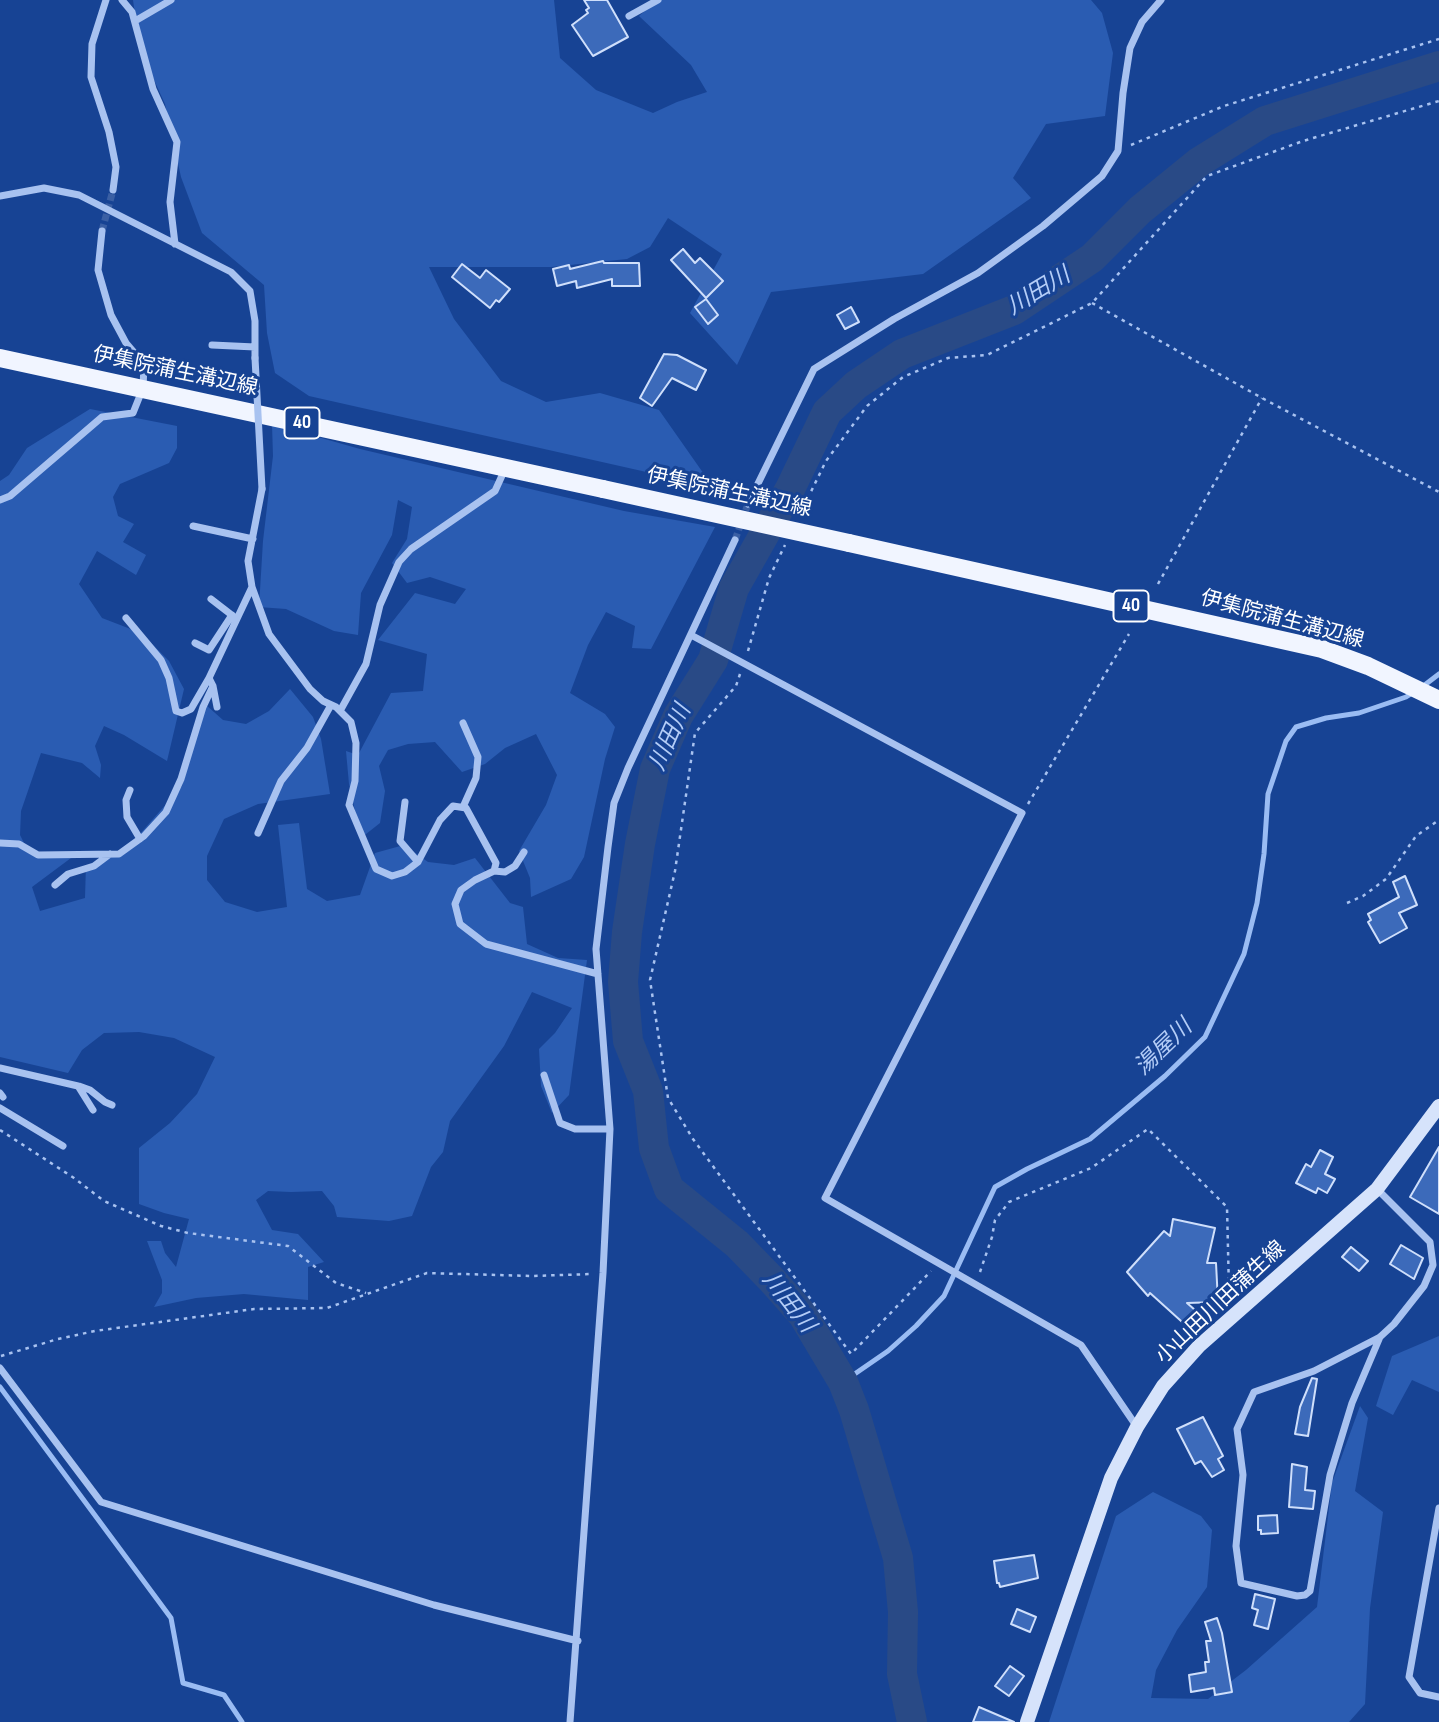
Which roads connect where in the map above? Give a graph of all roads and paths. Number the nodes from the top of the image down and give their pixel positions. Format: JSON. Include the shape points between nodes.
{"nodes":[{"id":1,"x":106,"y":0,"type":"edge"},
{"id":2,"x":122,"y":0,"type":"edge"},
{"id":3,"x":171,"y":0,"type":"edge"},
{"id":4,"x":658,"y":0,"type":"edge"},
{"id":5,"x":1161,"y":0,"type":"edge"},
{"id":6,"x":629,"y":16,"type":"dead end"},
{"id":7,"x":135,"y":21,"type":"junction"},
{"id":8,"x":1439,"y":40,"type":"edge"},
{"id":9,"x":1439,"y":101,"type":"edge"},
{"id":10,"x":1118,"y":151,"type":"junction"},
{"id":11,"x":113,"y":190,"type":"tunnel mouth"},
{"id":12,"x":0,"y":196,"type":"edge"},
{"id":13,"x":102,"y":231,"type":"tunnel mouth"},
{"id":14,"x":175,"y":244,"type":"junction"},
{"id":15,"x":1092,"y":303,"type":"junction"},
{"id":16,"x":212,"y":345,"type":"dead end"},
{"id":17,"x":255,"y":347,"type":"junction"},
{"id":18,"x":0,"y":358,"type":"edge"},
{"id":19,"x":143,"y":388,"type":"junction"},
{"id":20,"x":1262,"y":398,"type":"junction"},
{"id":21,"x":506,"y":468,"type":"junction"},
{"id":22,"x":1439,"y":492,"type":"edge"},
{"id":23,"x":0,"y":500,"type":"edge"},
{"id":24,"x":748,"y":504,"type":"tunnel mouth"},
{"id":25,"x":799,"y":516,"type":"dead end"},
{"id":26,"x":193,"y":526,"type":"dead end"},
{"id":27,"x":788,"y":538,"type":"dead end"},
{"id":28,"x":253,"y":539,"type":"junction"},
{"id":29,"x":735,"y":540,"type":"tunnel mouth"},
{"id":30,"x":1158,"y":584,"type":"dead end"},
{"id":31,"x":252,"y":587,"type":"junction"},
{"id":32,"x":211,"y":599,"type":"dead end"},
{"id":33,"x":234,"y":617,"type":"junction"},
{"id":34,"x":126,"y":618,"type":"dead end"},
{"id":35,"x":1129,"y":634,"type":"dead end"},
{"id":36,"x":691,"y":635,"type":"junction"},
{"id":37,"x":195,"y":643,"type":"dead end"},
{"id":38,"x":744,"y":663,"type":"junction"},
{"id":39,"x":209,"y":678,"type":"junction"},
{"id":40,"x":213,"y":686,"type":"junction"},
{"id":41,"x":1439,"y":701,"type":"edge"},
{"id":42,"x":331,"y":705,"type":"junction"},
{"id":43,"x":217,"y":707,"type":"dead end"},
{"id":44,"x":340,"y":711,"type":"junction"},
{"id":45,"x":463,"y":723,"type":"dead end"},
{"id":46,"x":130,"y":790,"type":"dead end"},
{"id":47,"x":405,"y":802,"type":"dead end"},
{"id":48,"x":463,"y":807,"type":"junction"},
{"id":49,"x":1022,"y":813,"type":"junction"},
{"id":50,"x":1439,"y":820,"type":"edge"},
{"id":51,"x":258,"y":833,"type":"dead end"},
{"id":52,"x":140,"y":839,"type":"junction"},
{"id":53,"x":0,"y":843,"type":"edge"},
{"id":54,"x":524,"y":852,"type":"dead end"},
{"id":55,"x":111,"y":854,"type":"junction"},
{"id":56,"x":418,"y":862,"type":"junction"},
{"id":57,"x":494,"y":871,"type":"junction"},
{"id":58,"x":55,"y":885,"type":"dead end"},
{"id":59,"x":1347,"y":902,"type":"dead end"},
{"id":60,"x":598,"y":974,"type":"junction"},
{"id":61,"x":0,"y":1068,"type":"edge"},
{"id":62,"x":544,"y":1075,"type":"dead end"},
{"id":63,"x":78,"y":1086,"type":"junction"},
{"id":64,"x":113,"y":1105,"type":"dead end"},
{"id":65,"x":1439,"y":1106,"type":"edge"},
{"id":66,"x":0,"y":1108,"type":"edge"},
{"id":67,"x":93,"y":1110,"type":"dead end"},
{"id":68,"x":610,"y":1129,"type":"junction"},
{"id":69,"x":0,"y":1130,"type":"edge"},
{"id":70,"x":63,"y":1146,"type":"dead end"},
{"id":71,"x":1377,"y":1189,"type":"junction"},
{"id":72,"x":938,"y":1264,"type":"junction"},
{"id":73,"x":603,"y":1273,"type":"junction"},
{"id":74,"x":976,"y":1285,"type":"junction"},
{"id":75,"x":368,"y":1294,"type":"junction"},
{"id":76,"x":1237,"y":1311,"type":"junction"},
{"id":77,"x":1380,"y":1337,"type":"junction"},
{"id":78,"x":0,"y":1357,"type":"edge"},
{"id":79,"x":0,"y":1368,"type":"edge"},
{"id":80,"x":1136,"y":1427,"type":"junction"},
{"id":81,"x":1439,"y":1508,"type":"edge"},
{"id":82,"x":578,"y":1641,"type":"junction"},
{"id":83,"x":1439,"y":1697,"type":"edge"},
{"id":84,"x":570,"y":1722,"type":"edge"},
{"id":85,"x":1027,"y":1722,"type":"edge"}],
"edges":[{"from":1,"to":11,"type":"street","via":[[92,44],[91,77],[116,167]]},
{"from":2,"to":7,"type":"street"},
{"from":3,"to":7,"type":"street"},
{"from":4,"to":6,"type":"street"},
{"from":5,"to":10,"type":"street","via":[[1142,22],[1130,48]]},
{"from":7,"to":14,"type":"street","via":[[153,89],[177,142],[170,202]]},
{"from":8,"to":10,"type":"path","via":[[1224,106]]},
{"from":9,"to":15,"type":"path","via":[[1303,141],[1207,176]]},
{"from":10,"to":24,"type":"street","via":[[1102,176],[989,265],[814,369]]},
{"from":12,"to":14,"type":"street","via":[[44,188],[79,195]]},
{"from":13,"to":19,"type":"street","via":[[98,270],[110,315],[144,364]]},
{"from":14,"to":17,"type":"street","via":[[231,272],[250,291]]},
{"from":15,"to":20,"type":"path"},
{"from":15,"to":25,"type":"path","via":[[987,355],[948,358],[903,377],[867,406],[826,461]]},
{"from":16,"to":17,"type":"street"},
{"from":17,"to":28,"type":"street","bridge":true,"via":[[262,489]]},
{"from":18,"to":19,"type":"main road","name":"伊集院蒲生溝辺線","number":"40"},
{"from":19,"to":21,"type":"main road","name":"伊集院蒲生溝辺線","number":"40"},
{"from":19,"to":23,"type":"street","via":[[133,413],[102,417],[18,490]]},
{"from":20,"to":22,"type":"path"},
{"from":20,"to":30,"type":"path"},
{"from":21,"to":41,"type":"main road","name":"伊集院蒲生溝辺線","number":"40","bridge":true,"via":[[1282,639],[1333,653]]},
{"from":21,"to":44,"type":"street","via":[[495,491],[399,562],[380,605],[366,664]]},
{"from":26,"to":28,"type":"street"},
{"from":27,"to":38,"type":"path","via":[[769,578]]},
{"from":28,"to":31,"type":"street","via":[[248,561]]},
{"from":29,"to":36,"type":"street"},
{"from":31,"to":33,"type":"street"},
{"from":31,"to":42,"type":"street","via":[[269,634],[310,689]]},
{"from":32,"to":33,"type":"street"},
{"from":33,"to":37,"type":"street","via":[[209,650]]},
{"from":33,"to":39,"type":"street"},
{"from":34,"to":39,"type":"street","via":[[162,660],[176,711],[191,709]]},
{"from":35,"to":49,"type":"path"},
{"from":36,"to":38,"type":"street"},
{"from":36,"to":60,"type":"street","via":[[614,803],[596,949]]},
{"from":38,"to":49,"type":"street"},
{"from":38,"to":72,"type":"path","via":[[736,686],[695,733],[675,871],[650,980],[668,1098],[693,1139],[851,1354]]},
{"from":39,"to":40,"type":"street"},
{"from":40,"to":43,"type":"street"},
{"from":40,"to":52,"type":"street","via":[[166,812]]},
{"from":42,"to":44,"type":"street"},
{"from":42,"to":51,"type":"street","via":[[281,782]]},
{"from":44,"to":56,"type":"street","via":[[351,723],[356,743],[349,805],[376,869],[392,876]]},
{"from":45,"to":48,"type":"street","via":[[478,757],[476,778]]},
{"from":46,"to":52,"type":"street","via":[[127,817]]},
{"from":47,"to":56,"type":"street","via":[[400,841]]},
{"from":48,"to":56,"type":"street","via":[[453,806],[440,820]]},
{"from":48,"to":57,"type":"street","via":[[496,863]]},
{"from":49,"to":72,"type":"street","via":[[824,1199]]},
{"from":50,"to":59,"type":"path","via":[[1416,836],[1386,879]]},
{"from":52,"to":55,"type":"street","via":[[119,854]]},
{"from":53,"to":55,"type":"street","via":[[19,844],[38,855]]},
{"from":54,"to":57,"type":"street","via":[[515,866],[505,872]]},
{"from":55,"to":58,"type":"street"},
{"from":57,"to":60,"type":"street","via":[[461,890],[455,904],[460,924],[486,944]]},
{"from":60,"to":68,"type":"street"},
{"from":61,"to":63,"type":"street"},
{"from":62,"to":68,"type":"street","via":[[560,1123],[575,1129]]},
{"from":63,"to":64,"type":"street"},
{"from":63,"to":67,"type":"street"},
{"from":65,"to":71,"type":"main road","name":"小山田川田蒲生線"},
{"from":66,"to":70,"type":"street"},
{"from":68,"to":73,"type":"street"},
{"from":69,"to":75,"type":"path","via":[[104,1201],[188,1233],[288,1245],[336,1283]]},
{"from":71,"to":76,"type":"main road","name":"小山田川田蒲生線"},
{"from":71,"to":77,"type":"street","via":[[1430,1242],[1433,1265],[1423,1286]]},
{"from":72,"to":74,"type":"street"},
{"from":73,"to":75,"type":"path","via":[[427,1273]]},
{"from":73,"to":82,"type":"street"},
{"from":74,"to":76,"type":"path","via":[[995,1220],[1009,1202],[1090,1168],[1148,1129],[1227,1207],[1229,1291]]},
{"from":74,"to":80,"type":"street","via":[[1081,1345]]},
{"from":75,"to":78,"type":"path","via":[[327,1308],[254,1309],[94,1331]]},
{"from":76,"to":80,"type":"main road","name":"小山田川田蒲生線","via":[[1163,1386]]},
{"from":77,"to":77,"type":"street","via":[[1314,1371],[1254,1392],[1237,1429],[1243,1475],[1236,1546],[1241,1583],[1297,1596],[1310,1591],[1330,1475],[1352,1403]]},
{"from":79,"to":82,"type":"street","via":[[101,1502],[435,1605]]},
{"from":80,"to":85,"type":"main road","name":"小山田川田蒲生線","via":[[1093,1526]]},
{"from":81,"to":83,"type":"street","via":[[1409,1677],[1420,1693]]},
{"from":82,"to":84,"type":"street"}]}
